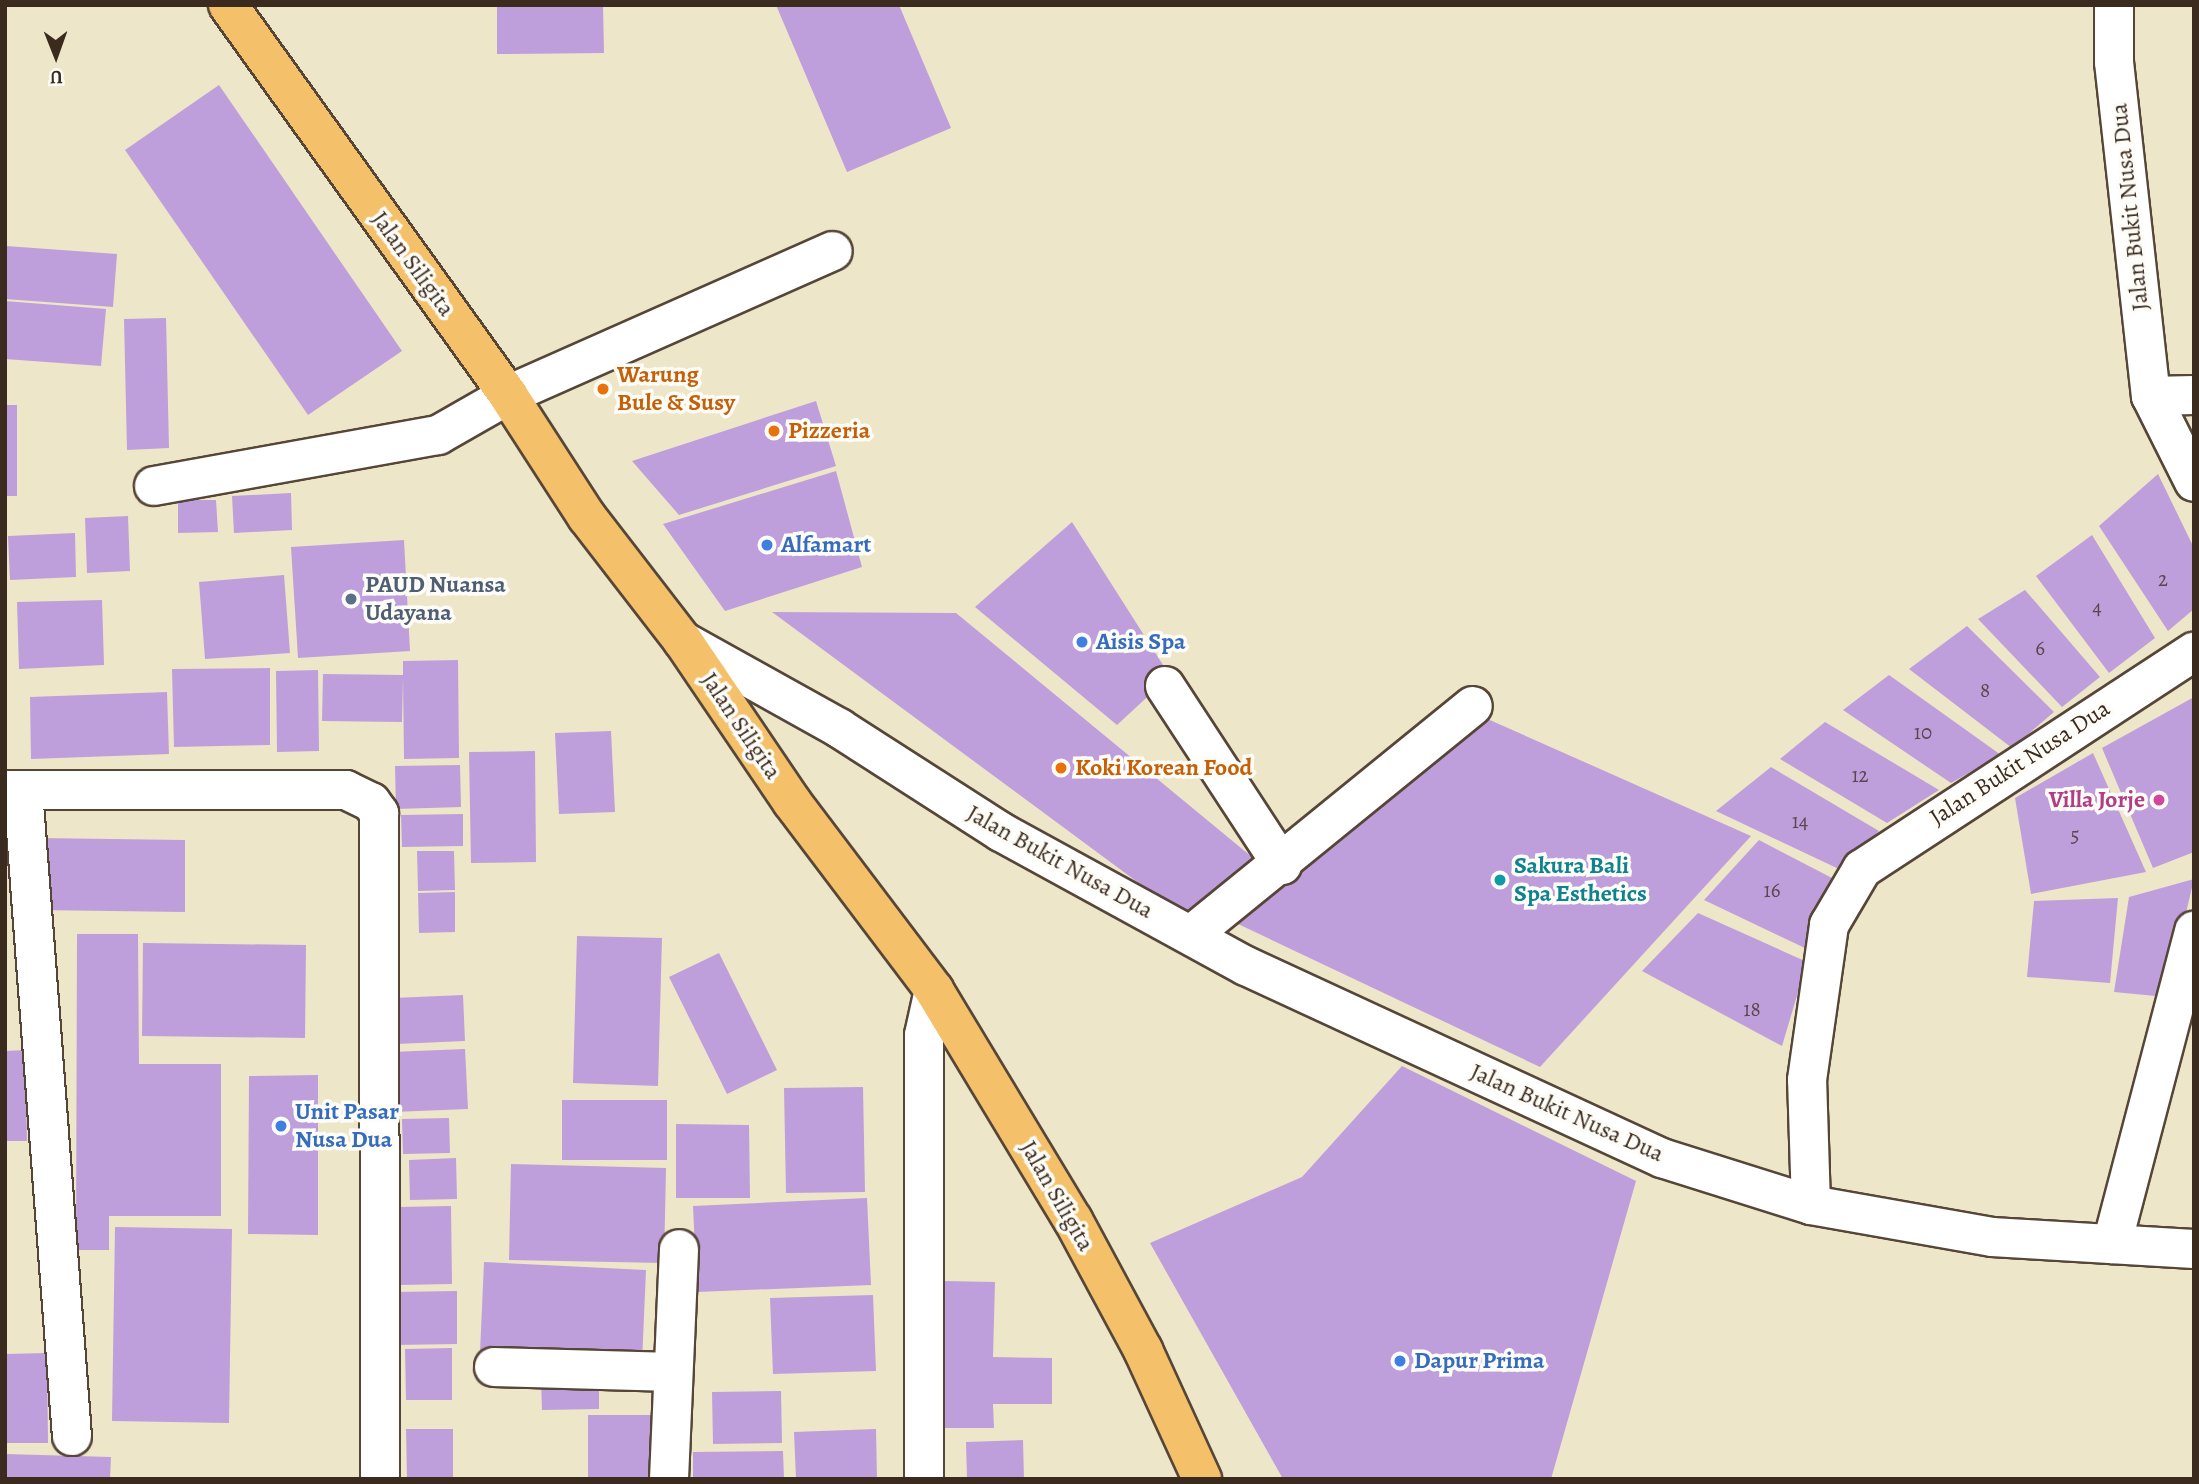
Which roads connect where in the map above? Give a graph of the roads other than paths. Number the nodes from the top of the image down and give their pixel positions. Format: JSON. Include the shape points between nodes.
{"nodes":[{"id":1,"x":228,"y":5,"type":"edge"},
{"id":2,"x":2114,"y":5,"type":"edge"},
{"id":3,"x":833,"y":251,"type":"dead end"},
{"id":4,"x":508,"y":395,"type":"junction"},
{"id":5,"x":2151,"y":396,"type":"junction"},
{"id":6,"x":2194,"y":396,"type":"edge"},
{"id":7,"x":2194,"y":482,"type":"edge"},
{"id":8,"x":154,"y":486,"type":"dead end"},
{"id":9,"x":683,"y":641,"type":"junction"},
{"id":10,"x":2194,"y":652,"type":"edge"},
{"id":11,"x":1165,"y":686,"type":"dead end"},
{"id":12,"x":1473,"y":706,"type":"dead end"},
{"id":13,"x":14,"y":791,"type":"edge"},
{"id":14,"x":1282,"y":866,"type":"junction"},
{"id":15,"x":2194,"y":931,"type":"edge"},
{"id":16,"x":1191,"y":935,"type":"junction"},
{"id":17,"x":934,"y":990,"type":"junction"},
{"id":18,"x":1811,"y":1205,"type":"junction"},
{"id":19,"x":2112,"y":1244,"type":"junction"},
{"id":20,"x":679,"y":1249,"type":"dead end"},
{"id":21,"x":2194,"y":1249,"type":"edge"},
{"id":22,"x":494,"y":1367,"type":"dead end"},
{"id":23,"x":673,"y":1372,"type":"junction"},
{"id":24,"x":72,"y":1436,"type":"dead end"},
{"id":25,"x":380,"y":1479,"type":"edge"},
{"id":26,"x":669,"y":1479,"type":"edge"},
{"id":27,"x":924,"y":1479,"type":"edge"},
{"id":28,"x":1202,"y":1479,"type":"edge"}],
"edges":[{"from":1,"to":4,"type":"main road","name":"Jalan Siligita"},
{"from":2,"to":5,"type":"street","name":"Jalan Bukit Nusa Dua","via":[[2114,62]]},
{"from":3,"to":4,"type":"street"},
{"from":4,"to":8,"type":"street","via":[[438,435]]},
{"from":4,"to":9,"type":"main road","name":"Jalan Siligita","via":[[587,517]]},
{"from":5,"to":6,"type":"street"},
{"from":5,"to":7,"type":"street","name":"Jalan Bukit Nusa Dua"},
{"from":9,"to":16,"type":"street","name":"Jalan Bukit Nusa Dua","via":[[839,728],[1002,832]]},
{"from":9,"to":17,"type":"main road","name":"Jalan Siligita","via":[[792,802]]},
{"from":10,"to":18,"type":"street","name":"Jalan Bukit Nusa Dua","via":[[1862,869],[1829,925],[1807,1080]]},
{"from":11,"to":14,"type":"street"},
{"from":12,"to":14,"type":"street"},
{"from":13,"to":24,"type":"street"},
{"from":13,"to":25,"type":"street","via":[[346,790],[371,802],[379,813]]},
{"from":14,"to":16,"type":"street"},
{"from":15,"to":19,"type":"street"},
{"from":16,"to":18,"type":"street","name":"Jalan Bukit Nusa Dua","via":[[1246,966],[1662,1158]]},
{"from":17,"to":27,"type":"street","via":[[924,1035]]},
{"from":17,"to":28,"type":"main road","name":"Jalan Siligita","via":[[1073,1220],[1143,1350]]},
{"from":18,"to":19,"type":"street","via":[[1992,1237]]},
{"from":19,"to":21,"type":"street"},
{"from":20,"to":23,"type":"street"},
{"from":22,"to":23,"type":"street"},
{"from":23,"to":26,"type":"street"}]}
